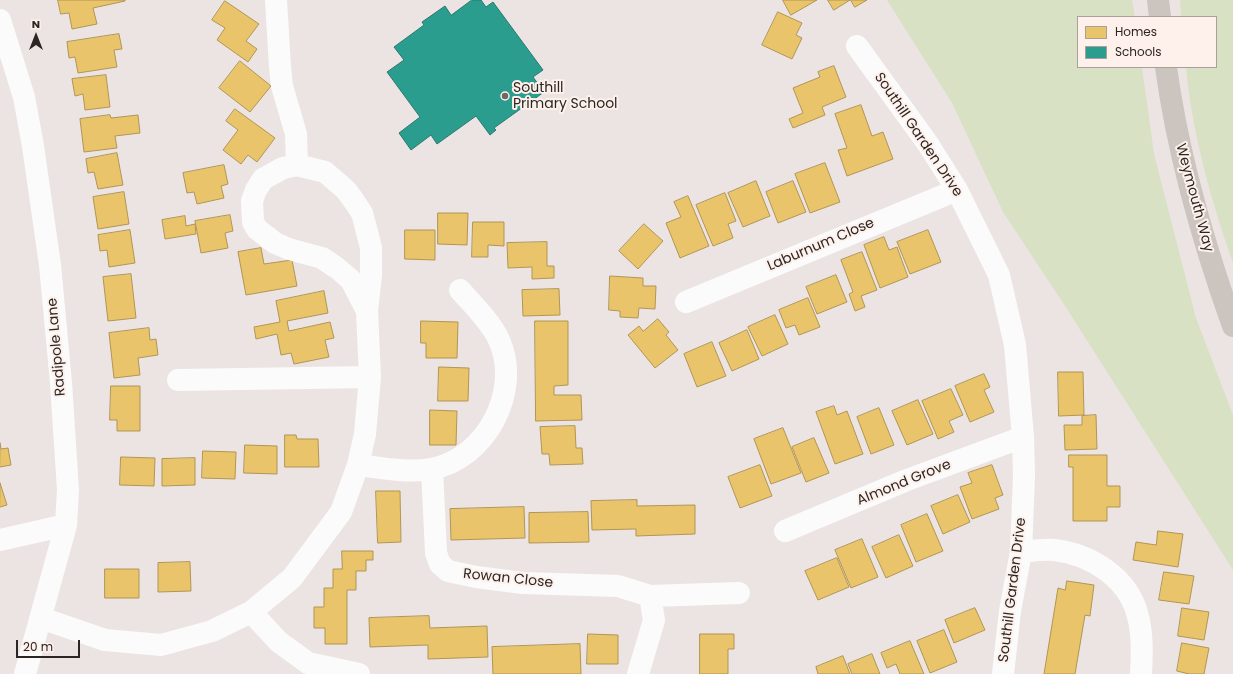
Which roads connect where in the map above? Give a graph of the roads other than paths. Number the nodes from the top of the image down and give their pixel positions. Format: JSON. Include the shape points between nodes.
{"nodes":[{"id":1,"x":276,"y":0,"type":"edge"},
{"id":2,"x":1158,"y":0,"type":"edge"},
{"id":3,"x":1160,"y":16,"type":"edge"},
{"id":4,"x":0,"y":20,"type":"edge"},
{"id":5,"x":857,"y":46,"type":"dead end"},
{"id":6,"x":6,"y":58,"type":"edge"},
{"id":7,"x":1166,"y":68,"type":"edge"},
{"id":8,"x":297,"y":166,"type":"junction"},
{"id":9,"x":957,"y":190,"type":"junction"},
{"id":10,"x":460,"y":290,"type":"dead end"},
{"id":11,"x":686,"y":302,"type":"dead end"},
{"id":12,"x":367,"y":311,"type":"junction"},
{"id":13,"x":1233,"y":326,"type":"edge"},
{"id":14,"x":370,"y":377,"type":"junction"},
{"id":15,"x":178,"y":380,"type":"dead end"},
{"id":16,"x":1023,"y":437,"type":"junction"},
{"id":17,"x":358,"y":465,"type":"junction"},
{"id":18,"x":432,"y":469,"type":"junction"},
{"id":19,"x":66,"y":525,"type":"junction"},
{"id":20,"x":786,"y":531,"type":"dead end"},
{"id":21,"x":0,"y":540,"type":"edge"},
{"id":22,"x":1021,"y":552,"type":"junction"},
{"id":23,"x":739,"y":593,"type":"dead end"},
{"id":24,"x":650,"y":596,"type":"junction"},
{"id":25,"x":252,"y":612,"type":"junction"},
{"id":26,"x":41,"y":618,"type":"junction"},
{"id":27,"x":303,"y":668,"type":"edge"},
{"id":28,"x":25,"y":674,"type":"edge"},
{"id":29,"x":360,"y":674,"type":"edge"},
{"id":30,"x":638,"y":674,"type":"edge"},
{"id":31,"x":1003,"y":674,"type":"edge"},
{"id":32,"x":1141,"y":674,"type":"edge"}],
"edges":[{"from":1,"to":8,"type":"street","via":[[282,86],[296,134]]},
{"from":2,"to":3,"type":"highway"},
{"from":4,"to":6,"type":"street","name":"Radipole Lane"},
{"from":5,"to":9,"type":"street","name":"Southill Garden Drive","via":[[928,144]]},
{"from":6,"to":19,"type":"street","name":"Radipole Lane","via":[[24,97],[50,266],[68,490]]},
{"from":7,"to":13,"type":"highway","name":"Weymouth Way","via":[[1175,124],[1194,206]]},
{"from":8,"to":12,"type":"street","via":[[325,172],[346,190],[362,214],[371,248]]},
{"from":8,"to":12,"type":"street","via":[[283,168],[263,179],[252,201],[253,222],[261,233],[275,243],[322,258],[337,268],[351,280]]},
{"from":9,"to":11,"type":"street","name":"Laburnum Close"},
{"from":9,"to":16,"type":"street","name":"Southill Garden Drive","via":[[999,275],[1015,345]]},
{"from":10,"to":18,"type":"street","via":[[499,341],[504,361],[505,386],[498,412],[484,436],[460,457]]},
{"from":12,"to":14,"type":"street"},
{"from":14,"to":15,"type":"street"},
{"from":14,"to":17,"type":"street","via":[[366,434]]},
{"from":16,"to":20,"type":"street","name":"Almond Grove","via":[[907,480]]},
{"from":16,"to":22,"type":"street","name":"Southill Garden Drive"},
{"from":17,"to":18,"type":"street","via":[[406,471]]},
{"from":17,"to":25,"type":"street","via":[[341,512],[292,578]]},
{"from":18,"to":24,"type":"street","name":"Rowan Close","via":[[436,553],[440,564],[448,571],[460,575],[523,583],[618,586]]},
{"from":19,"to":21,"type":"street"},
{"from":19,"to":26,"type":"street","name":"Radipole Lane"},
{"from":22,"to":31,"type":"street","name":"Southill Garden Drive","via":[[1010,611]]},
{"from":22,"to":32,"type":"street","via":[[1054,550],[1072,554],[1100,565],[1112,574],[1132,599],[1138,615],[1142,654]]},
{"from":23,"to":24,"type":"street","name":"Rowan Close"},
{"from":24,"to":30,"type":"street","via":[[654,620]]},
{"from":25,"to":26,"type":"street","via":[[212,632],[161,645],[105,640]]},
{"from":25,"to":27,"type":"street"},
{"from":26,"to":28,"type":"street","name":"Radipole Lane"},
{"from":27,"to":29,"type":"street"}]}
